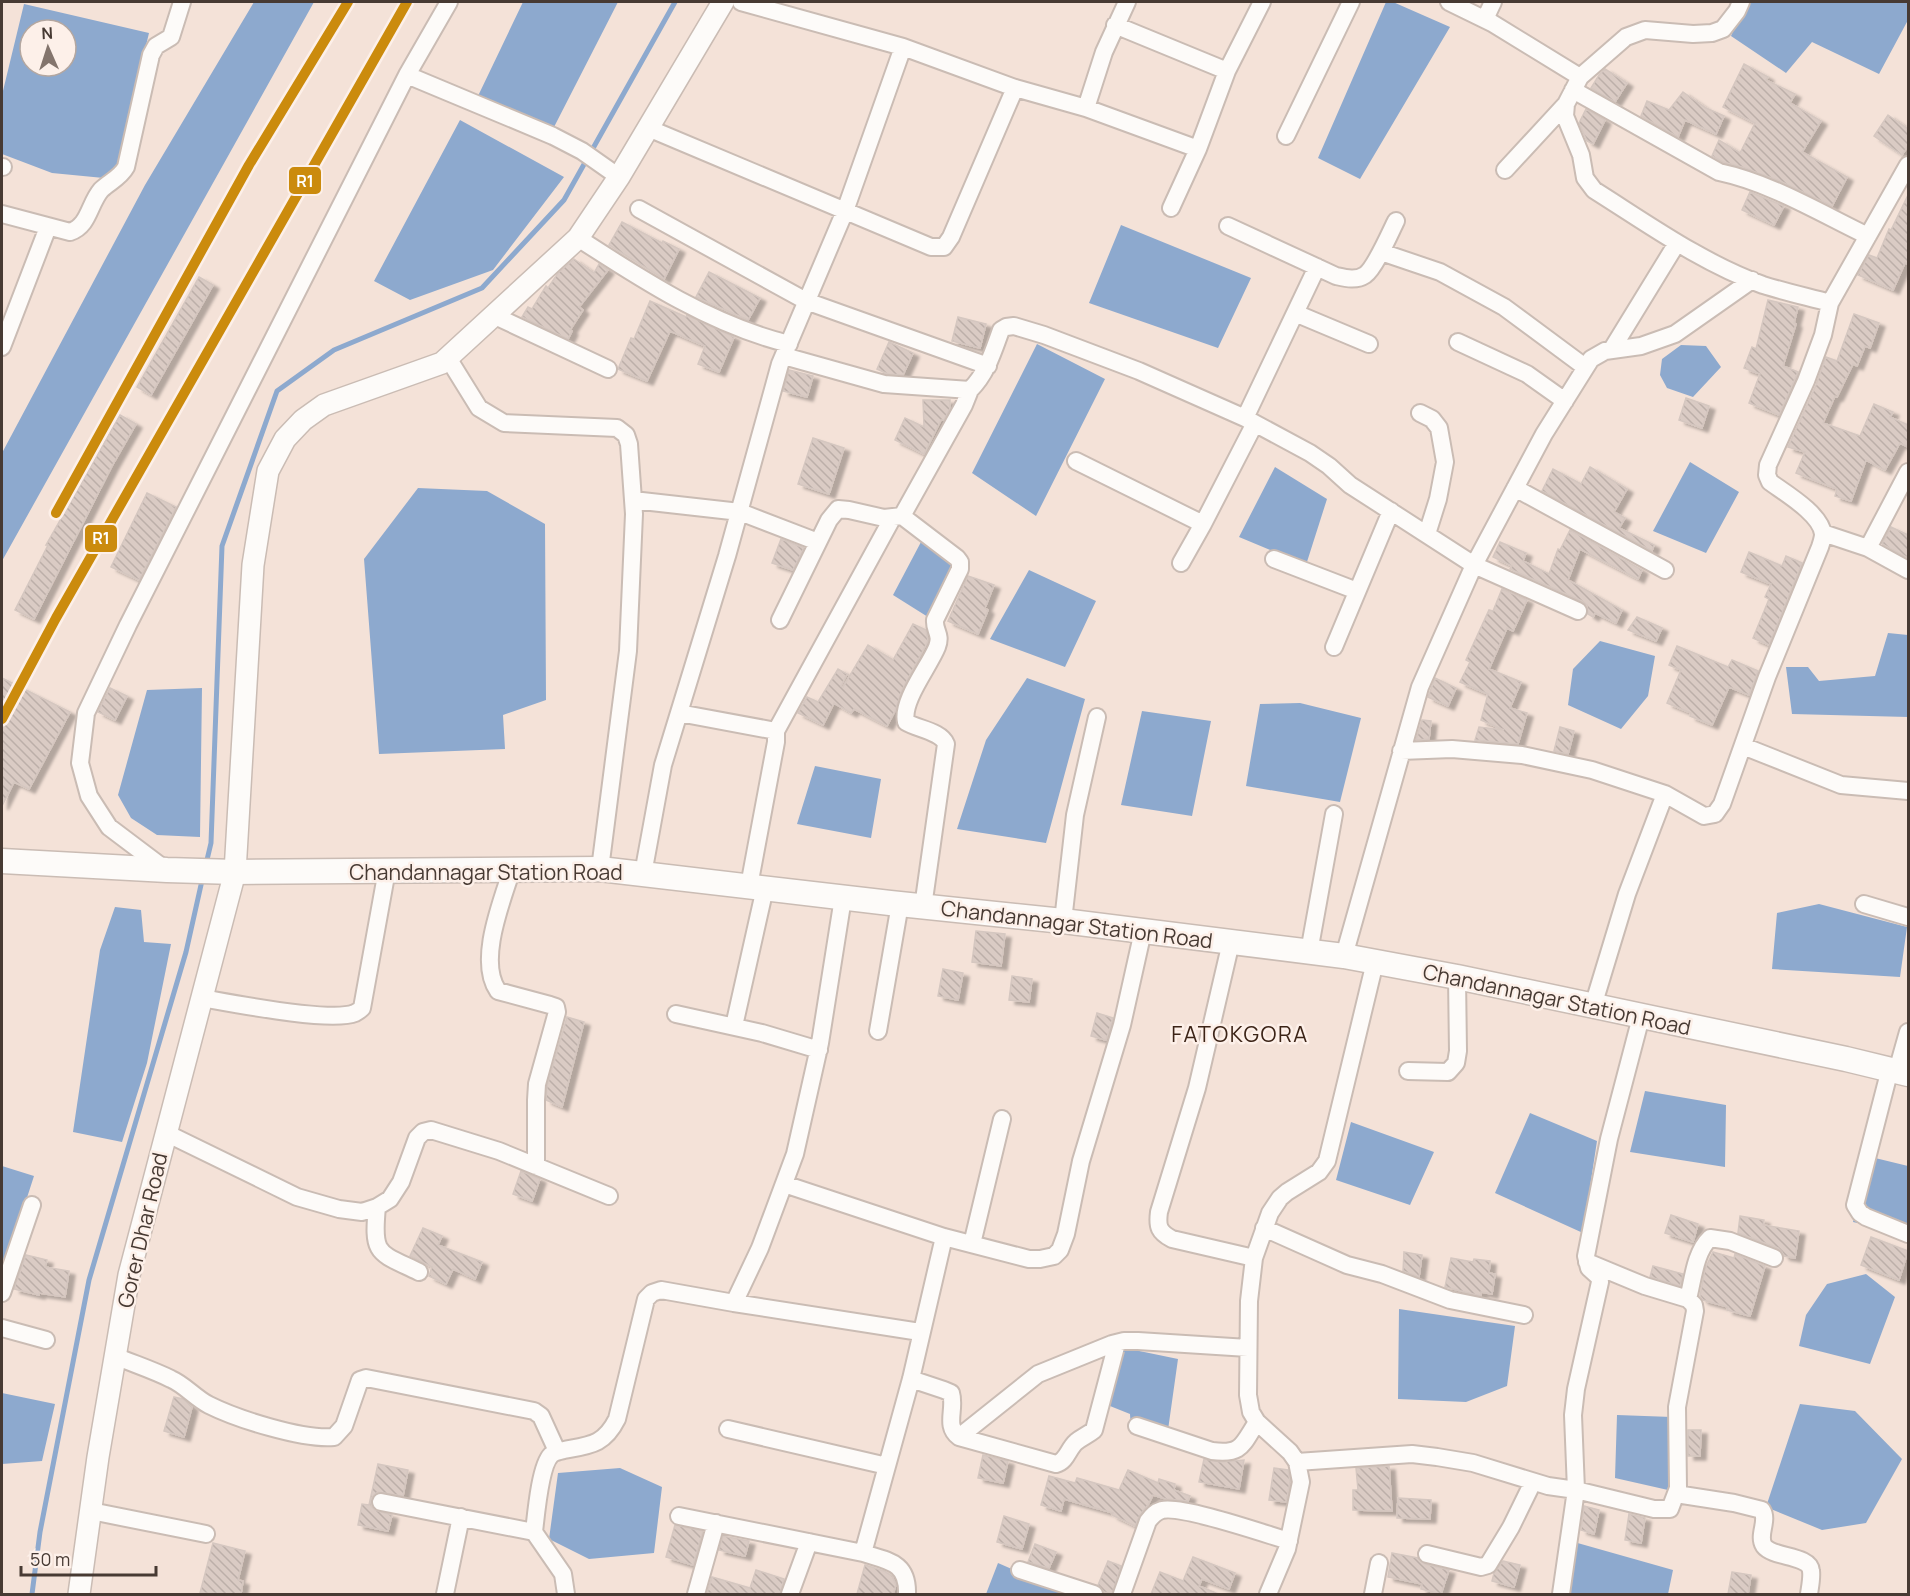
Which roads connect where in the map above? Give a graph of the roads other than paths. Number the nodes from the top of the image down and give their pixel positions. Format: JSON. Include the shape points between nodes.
{"nodes":[{"id":1,"x":182,"y":2,"type":"edge"},
{"id":2,"x":449,"y":2,"type":"edge"},
{"id":3,"x":723,"y":2,"type":"edge"},
{"id":4,"x":741,"y":2,"type":"edge"},
{"id":5,"x":1127,"y":2,"type":"edge"},
{"id":6,"x":1262,"y":2,"type":"edge"},
{"id":7,"x":1351,"y":2,"type":"edge"},
{"id":8,"x":1449,"y":2,"type":"edge"},
{"id":9,"x":1493,"y":2,"type":"edge"},
{"id":10,"x":1741,"y":2,"type":"edge"},
{"id":11,"x":1485,"y":19,"type":"junction"},
{"id":12,"x":1115,"y":25,"type":"junction"},
{"id":13,"x":903,"y":47,"type":"junction"},
{"id":14,"x":1227,"y":71,"type":"junction"},
{"id":15,"x":407,"y":75,"type":"junction"},
{"id":16,"x":1015,"y":88,"type":"junction"},
{"id":17,"x":1573,"y":90,"type":"junction"},
{"id":18,"x":1086,"y":108,"type":"junction"},
{"id":19,"x":648,"y":128,"type":"junction"},
{"id":20,"x":1286,"y":135,"type":"dead end"},
{"id":21,"x":1198,"y":148,"type":"junction"},
{"id":22,"x":1908,"y":165,"type":"edge"},
{"id":23,"x":1505,"y":171,"type":"dead end"},
{"id":24,"x":619,"y":177,"type":"junction"},
{"id":25,"x":1903,"y":185,"type":"edge"},
{"id":26,"x":1171,"y":208,"type":"dead end"},
{"id":27,"x":639,"y":209,"type":"dead end"},
{"id":28,"x":845,"y":211,"type":"junction"},
{"id":29,"x":2,"y":214,"type":"edge"},
{"id":30,"x":1396,"y":221,"type":"dead end"},
{"id":31,"x":1228,"y":226,"type":"dead end"},
{"id":32,"x":48,"y":227,"type":"junction"},
{"id":33,"x":1868,"y":236,"type":"junction"},
{"id":34,"x":578,"y":238,"type":"junction"},
{"id":35,"x":1677,"y":243,"type":"junction"},
{"id":36,"x":1381,"y":252,"type":"junction"},
{"id":37,"x":1317,"y":267,"type":"junction"},
{"id":38,"x":1752,"y":280,"type":"junction"},
{"id":39,"x":806,"y":301,"type":"junction"},
{"id":40,"x":1830,"y":303,"type":"junction"},
{"id":41,"x":1295,"y":313,"type":"junction"},
{"id":42,"x":495,"y":316,"type":"junction"},
{"id":43,"x":1458,"y":342,"type":"dead end"},
{"id":44,"x":1370,"y":344,"type":"dead end"},
{"id":45,"x":2,"y":347,"type":"edge"},
{"id":46,"x":1612,"y":349,"type":"junction"},
{"id":47,"x":786,"y":350,"type":"junction"},
{"id":48,"x":448,"y":358,"type":"junction"},
{"id":49,"x":988,"y":366,"type":"junction"},
{"id":50,"x":1585,"y":367,"type":"junction"},
{"id":51,"x":608,"y":369,"type":"dead end"},
{"id":52,"x":970,"y":390,"type":"junction"},
{"id":53,"x":1565,"y":401,"type":"junction"},
{"id":54,"x":1420,"y":413,"type":"dead end"},
{"id":55,"x":1249,"y":421,"type":"junction"},
{"id":56,"x":1076,"y":460,"type":"dead end"},
{"id":57,"x":1908,"y":472,"type":"edge"},
{"id":58,"x":1515,"y":488,"type":"junction"},
{"id":59,"x":633,"y":500,"type":"junction"},
{"id":60,"x":1391,"y":511,"type":"junction"},
{"id":61,"x":740,"y":512,"type":"junction"},
{"id":62,"x":898,"y":516,"type":"junction"},
{"id":63,"x":1203,"y":524,"type":"junction"},
{"id":64,"x":1823,"y":533,"type":"junction"},
{"id":65,"x":1427,"y":534,"type":"junction"},
{"id":66,"x":818,"y":542,"type":"junction"},
{"id":67,"x":1868,"y":548,"type":"junction"},
{"id":68,"x":1274,"y":559,"type":"dead end"},
{"id":69,"x":1181,"y":563,"type":"dead end"},
{"id":70,"x":1474,"y":565,"type":"junction"},
{"id":71,"x":1665,"y":570,"type":"dead end"},
{"id":72,"x":1908,"y":570,"type":"edge"},
{"id":73,"x":1357,"y":591,"type":"junction"},
{"id":74,"x":1578,"y":611,"type":"dead end"},
{"id":75,"x":780,"y":620,"type":"dead end"},
{"id":76,"x":1334,"y":647,"type":"dead end"},
{"id":77,"x":679,"y":713,"type":"junction"},
{"id":78,"x":1097,"y":717,"type":"dead end"},
{"id":79,"x":776,"y":731,"type":"junction"},
{"id":80,"x":1743,"y":746,"type":"junction"},
{"id":81,"x":1401,"y":751,"type":"junction"},
{"id":82,"x":1908,"y":791,"type":"edge"},
{"id":83,"x":1665,"y":794,"type":"junction"},
{"id":84,"x":1334,"y":814,"type":"dead end"},
{"id":85,"x":2,"y":861,"type":"edge"},
{"id":86,"x":600,"y":868,"type":"junction"},
{"id":87,"x":513,"y":869,"type":"junction"},
{"id":88,"x":167,"y":870,"type":"junction"},
{"id":89,"x":387,"y":870,"type":"junction"},
{"id":90,"x":217,"y":871,"type":"junction"},
{"id":91,"x":643,"y":874,"type":"junction"},
{"id":92,"x":757,"y":887,"type":"junction"},
{"id":93,"x":843,"y":898,"type":"junction"},
{"id":94,"x":1864,"y":904,"type":"dead end"},
{"id":95,"x":911,"y":906,"type":"junction"},
{"id":96,"x":1908,"y":917,"type":"edge"},
{"id":97,"x":1063,"y":921,"type":"junction"},
{"id":98,"x":1143,"y":931,"type":"junction"},
{"id":99,"x":1232,"y":942,"type":"junction"},
{"id":100,"x":1309,"y":952,"type":"junction"},
{"id":101,"x":1344,"y":956,"type":"junction"},
{"id":102,"x":1375,"y":962,"type":"junction"},
{"id":103,"x":1457,"y":977,"type":"junction"},
{"id":104,"x":202,"y":998,"type":"junction"},
{"id":105,"x":1593,"y":1006,"type":"junction"},
{"id":106,"x":676,"y":1014,"type":"dead end"},
{"id":107,"x":1641,"y":1017,"type":"junction"},
{"id":108,"x":734,"y":1026,"type":"junction"},
{"id":109,"x":878,"y":1031,"type":"dead end"},
{"id":110,"x":1908,"y":1032,"type":"edge"},
{"id":111,"x":819,"y":1050,"type":"junction"},
{"id":112,"x":1408,"y":1071,"type":"dead end"},
{"id":113,"x":1899,"y":1072,"type":"edge"},
{"id":114,"x":1002,"y":1119,"type":"dead end"},
{"id":115,"x":166,"y":1132,"type":"junction"},
{"id":116,"x":536,"y":1166,"type":"junction"},
{"id":117,"x":784,"y":1184,"type":"junction"},
{"id":118,"x":609,"y":1196,"type":"dead end"},
{"id":119,"x":32,"y":1205,"type":"dead end"},
{"id":120,"x":377,"y":1208,"type":"junction"},
{"id":121,"x":1264,"y":1228,"type":"junction"},
{"id":122,"x":1908,"y":1234,"type":"edge"},
{"id":123,"x":944,"y":1237,"type":"junction"},
{"id":124,"x":972,"y":1244,"type":"junction"},
{"id":125,"x":1254,"y":1258,"type":"junction"},
{"id":126,"x":1774,"y":1258,"type":"dead end"},
{"id":127,"x":1587,"y":1262,"type":"junction"},
{"id":128,"x":419,"y":1272,"type":"dead end"},
{"id":129,"x":2,"y":1293,"type":"edge"},
{"id":130,"x":1688,"y":1299,"type":"junction"},
{"id":131,"x":734,"y":1303,"type":"junction"},
{"id":132,"x":1524,"y":1315,"type":"dead end"},
{"id":133,"x":2,"y":1328,"type":"edge"},
{"id":134,"x":920,"y":1332,"type":"junction"},
{"id":135,"x":46,"y":1340,"type":"dead end"},
{"id":136,"x":1117,"y":1343,"type":"junction"},
{"id":137,"x":1248,"y":1348,"type":"junction"},
{"id":138,"x":115,"y":1356,"type":"junction"},
{"id":139,"x":910,"y":1379,"type":"junction"},
{"id":140,"x":1257,"y":1422,"type":"junction"},
{"id":141,"x":1137,"y":1426,"type":"dead end"},
{"id":142,"x":728,"y":1429,"type":"dead end"},
{"id":143,"x":959,"y":1437,"type":"junction"},
{"id":144,"x":557,"y":1451,"type":"junction"},
{"id":145,"x":1297,"y":1462,"type":"junction"},
{"id":146,"x":887,"y":1466,"type":"junction"},
{"id":147,"x":1533,"y":1482,"type":"junction"},
{"id":148,"x":1576,"y":1490,"type":"junction"},
{"id":149,"x":1676,"y":1494,"type":"junction"},
{"id":150,"x":381,"y":1502,"type":"dead end"},
{"id":151,"x":91,"y":1511,"type":"junction"},
{"id":152,"x":679,"y":1516,"type":"dead end"},
{"id":153,"x":461,"y":1517,"type":"junction"},
{"id":154,"x":716,"y":1523,"type":"junction"},
{"id":155,"x":534,"y":1532,"type":"junction"},
{"id":156,"x":206,"y":1534,"type":"dead end"},
{"id":157,"x":809,"y":1542,"type":"junction"},
{"id":158,"x":1289,"y":1542,"type":"junction"},
{"id":159,"x":863,"y":1553,"type":"junction"},
{"id":160,"x":1427,"y":1554,"type":"dead end"},
{"id":161,"x":1379,"y":1563,"type":"dead end"},
{"id":162,"x":1020,"y":1570,"type":"dead end"},
{"id":163,"x":79,"y":1594,"type":"edge"},
{"id":164,"x":445,"y":1594,"type":"edge"},
{"id":165,"x":566,"y":1594,"type":"edge"},
{"id":166,"x":696,"y":1594,"type":"edge"},
{"id":167,"x":790,"y":1594,"type":"edge"},
{"id":168,"x":907,"y":1594,"type":"edge"},
{"id":169,"x":1094,"y":1594,"type":"edge"},
{"id":170,"x":1122,"y":1594,"type":"edge"},
{"id":171,"x":1268,"y":1594,"type":"edge"},
{"id":172,"x":1373,"y":1594,"type":"edge"},
{"id":173,"x":1561,"y":1594,"type":"edge"},
{"id":174,"x":1809,"y":1594,"type":"edge"}],
"edges":[{"from":1,"to":32,"type":"street","via":[[171,37],[156,46],[151,55],[122,174],[97,195],[78,230]]},
{"from":2,"to":15,"type":"street"},
{"from":3,"to":19,"type":"street","name":"Gorer Dhar Road"},
{"from":4,"to":13,"type":"street"},
{"from":5,"to":12,"type":"street"},
{"from":6,"to":14,"type":"street"},
{"from":7,"to":20,"type":"street"},
{"from":8,"to":11,"type":"street"},
{"from":9,"to":11,"type":"street"},
{"from":10,"to":17,"type":"street","via":[[1724,29],[1712,33],[1645,30],[1626,37]]},
{"from":11,"to":17,"type":"street"},
{"from":12,"to":14,"type":"street"},
{"from":12,"to":18,"type":"street"},
{"from":13,"to":16,"type":"street"},
{"from":13,"to":28,"type":"street"},
{"from":14,"to":21,"type":"street"},
{"from":15,"to":24,"type":"street","via":[[553,136]]},
{"from":15,"to":88,"type":"street","via":[[86,713],[80,763],[88,796],[109,827]]},
{"from":16,"to":18,"type":"street"},
{"from":16,"to":28,"type":"street","via":[[944,247],[931,247]]},
{"from":17,"to":23,"type":"street"},
{"from":17,"to":33,"type":"street","via":[[1719,172],[1787,197]]},
{"from":17,"to":35,"type":"street","via":[[1565,116],[1581,155],[1585,178],[1594,190]]},
{"from":18,"to":21,"type":"street"},
{"from":19,"to":24,"type":"street","name":"Gorer Dhar Road"},
{"from":19,"to":28,"type":"street"},
{"from":21,"to":26,"type":"street"},
{"from":22,"to":25,"type":"street"},
{"from":24,"to":34,"type":"street","name":"Gorer Dhar Road"},
{"from":25,"to":33,"type":"street"},
{"from":27,"to":39,"type":"street"},
{"from":28,"to":39,"type":"street"},
{"from":29,"to":32,"type":"street"},
{"from":30,"to":36,"type":"street"},
{"from":31,"to":37,"type":"street"},
{"from":32,"to":45,"type":"street"},
{"from":33,"to":40,"type":"street"},
{"from":34,"to":42,"type":"street","name":"Gorer Dhar Road"},
{"from":34,"to":47,"type":"street","via":[[672,297]]},
{"from":35,"to":38,"type":"street"},
{"from":35,"to":46,"type":"street"},
{"from":36,"to":37,"type":"street","via":[[1365,275],[1353,279]]},
{"from":36,"to":50,"type":"street","via":[[1440,272],[1504,307]]},
{"from":37,"to":41,"type":"street"},
{"from":38,"to":40,"type":"street"},
{"from":38,"to":46,"type":"street","via":[[1675,334],[1641,346]]},
{"from":39,"to":47,"type":"street"},
{"from":39,"to":49,"type":"street"},
{"from":40,"to":64,"type":"street","via":[[1806,381],[1767,475],[1770,482],[1810,512]]},
{"from":41,"to":44,"type":"street"},
{"from":41,"to":55,"type":"street"},
{"from":42,"to":48,"type":"street","name":"Gorer Dhar Road"},
{"from":42,"to":51,"type":"street"},
{"from":43,"to":53,"type":"street","via":[[1527,374]]},
{"from":46,"to":50,"type":"street","via":[[1591,359]]},
{"from":47,"to":52,"type":"street","via":[[884,384]]},
{"from":47,"to":61,"type":"street"},
{"from":48,"to":59,"type":"street","via":[[479,408],[504,423],[617,428],[629,444]]},
{"from":48,"to":90,"type":"street","name":"Gorer Dhar Road","via":[[324,405],[285,439],[268,471]]},
{"from":49,"to":52,"type":"street"},
{"from":49,"to":55,"type":"street","via":[[1001,330],[1014,326],[1139,371]]},
{"from":50,"to":53,"type":"street"},
{"from":52,"to":62,"type":"street"},
{"from":53,"to":58,"type":"street"},
{"from":54,"to":65,"type":"street","via":[[1439,428],[1445,462]]},
{"from":55,"to":60,"type":"street","via":[[1310,453]]},
{"from":55,"to":63,"type":"street"},
{"from":56,"to":63,"type":"street"},
{"from":57,"to":67,"type":"street"},
{"from":58,"to":70,"type":"street"},
{"from":58,"to":71,"type":"street"},
{"from":59,"to":61,"type":"street"},
{"from":59,"to":86,"type":"street","via":[[628,651]]},
{"from":60,"to":65,"type":"street"},
{"from":60,"to":73,"type":"street"},
{"from":61,"to":66,"type":"street"},
{"from":61,"to":77,"type":"street"},
{"from":62,"to":66,"type":"street","via":[[884,518],[838,509]]},
{"from":62,"to":79,"type":"street"},
{"from":62,"to":95,"type":"street","via":[[960,562],[935,620],[937,647],[904,716],[910,725],[939,736],[946,744]]},
{"from":63,"to":69,"type":"street"},
{"from":64,"to":67,"type":"street"},
{"from":64,"to":80,"type":"street"},
{"from":65,"to":70,"type":"street"},
{"from":66,"to":75,"type":"street"},
{"from":67,"to":72,"type":"street"},
{"from":68,"to":73,"type":"street"},
{"from":70,"to":74,"type":"street"},
{"from":70,"to":81,"type":"street","via":[[1420,687]]},
{"from":73,"to":76,"type":"street"},
{"from":77,"to":79,"type":"street"},
{"from":77,"to":91,"type":"street","via":[[663,765]]},
{"from":78,"to":97,"type":"street","via":[[1075,816]]},
{"from":79,"to":92,"type":"street"},
{"from":80,"to":82,"type":"street","via":[[1840,785]]},
{"from":80,"to":83,"type":"street","via":[[1715,814],[1704,816]]},
{"from":81,"to":83,"type":"street","via":[[1452,749],[1522,755],[1592,770]]},
{"from":81,"to":101,"type":"street"},
{"from":83,"to":105,"type":"street","via":[[1627,894]]},
{"from":84,"to":100,"type":"street"},
{"from":85,"to":88,"type":"main road","name":"Chandannagar Station Road"},
{"from":86,"to":87,"type":"main road","name":"Chandannagar Station Road"},
{"from":86,"to":91,"type":"main road","name":"Chandannagar Station Road"},
{"from":87,"to":89,"type":"main road","name":"Chandannagar Station Road"},
{"from":87,"to":116,"type":"street","via":[[499,908],[490,953],[493,984],[498,991],[556,1007],[557,1012],[537,1084]]},
{"from":88,"to":90,"type":"main road","name":"Chandannagar Station Road"},
{"from":89,"to":90,"type":"main road","name":"Chandannagar Station Road"},
{"from":89,"to":104,"type":"street","via":[[365,996],[362,1008],[354,1014],[306,1014]]},
{"from":90,"to":104,"type":"street","name":"Gorer Dhar Road"},
{"from":91,"to":92,"type":"main road","name":"Chandannagar Station Road"},
{"from":92,"to":93,"type":"main road","name":"Chandannagar Station Road"},
{"from":92,"to":108,"type":"street"},
{"from":93,"to":95,"type":"main road","name":"Chandannagar Station Road"},
{"from":93,"to":111,"type":"street"},
{"from":94,"to":96,"type":"street"},
{"from":95,"to":97,"type":"main road","name":"Chandannagar Station Road"},
{"from":95,"to":109,"type":"street"},
{"from":97,"to":98,"type":"main road","name":"Chandannagar Station Road"},
{"from":98,"to":99,"type":"main road","name":"Chandannagar Station Road"},
{"from":98,"to":124,"type":"street","via":[[1122,1025],[1081,1161],[1060,1250],[1054,1256],[1029,1259]]},
{"from":99,"to":100,"type":"main road","name":"Chandannagar Station Road"},
{"from":99,"to":125,"type":"street","via":[[1197,1088],[1158,1225],[1172,1239]]},
{"from":100,"to":101,"type":"main road","name":"Chandannagar Station Road"},
{"from":101,"to":102,"type":"main road","name":"Chandannagar Station Road"},
{"from":102,"to":103,"type":"main road","name":"Chandannagar Station Road"},
{"from":102,"to":121,"type":"street","via":[[1327,1161],[1319,1172],[1280,1198]]},
{"from":103,"to":105,"type":"main road","name":"Chandannagar Station Road"},
{"from":103,"to":112,"type":"street","via":[[1456,1063],[1448,1072]]},
{"from":104,"to":115,"type":"street","name":"Gorer Dhar Road"},
{"from":105,"to":107,"type":"main road","name":"Chandannagar Station Road"},
{"from":106,"to":108,"type":"street"},
{"from":107,"to":113,"type":"main road","name":"Chandannagar Station Road"},
{"from":107,"to":127,"type":"street","via":[[1609,1139]]},
{"from":108,"to":111,"type":"street"},
{"from":110,"to":113,"type":"street"},
{"from":111,"to":117,"type":"street","via":[[795,1154]]},
{"from":113,"to":122,"type":"street","via":[[1855,1205],[1866,1217]]},
{"from":114,"to":124,"type":"street"},
{"from":115,"to":120,"type":"street","via":[[297,1197],[339,1209],[362,1212]]},
{"from":115,"to":138,"type":"street","name":"Gorer Dhar Road","via":[[129,1275]]},
{"from":116,"to":118,"type":"street"},
{"from":116,"to":120,"type":"street","via":[[439,1131],[423,1132],[390,1199]]},
{"from":117,"to":123,"type":"street"},
{"from":117,"to":131,"type":"street"},
{"from":119,"to":129,"type":"street"},
{"from":120,"to":128,"type":"street","via":[[375,1235],[383,1254]]},
{"from":121,"to":125,"type":"street"},
{"from":121,"to":132,"type":"street","via":[[1337,1261],[1450,1300]]},
{"from":123,"to":124,"type":"street"},
{"from":123,"to":134,"type":"street"},
{"from":125,"to":137,"type":"street"},
{"from":126,"to":130,"type":"street","via":[[1730,1241],[1710,1238],[1700,1253]]},
{"from":127,"to":130,"type":"street"},
{"from":127,"to":148,"type":"street","via":[[1600,1282],[1573,1415]]},
{"from":130,"to":149,"type":"street","via":[[1695,1311],[1677,1407]]},
{"from":131,"to":134,"type":"street"},
{"from":131,"to":144,"type":"street","via":[[661,1290],[652,1293],[646,1299],[610,1432],[598,1442]]},
{"from":133,"to":135,"type":"street"},
{"from":134,"to":139,"type":"street"},
{"from":136,"to":137,"type":"street"},
{"from":136,"to":143,"type":"street","via":[[1038,1374]]},
{"from":136,"to":143,"type":"street","via":[[1094,1430],[1074,1443],[1061,1463]]},
{"from":137,"to":140,"type":"street","via":[[1248,1395]]},
{"from":138,"to":144,"type":"street","via":[[173,1380],[208,1405],[285,1431],[334,1437],[344,1426],[360,1380],[366,1378],[534,1411],[541,1416]]},
{"from":138,"to":151,"type":"street","name":"Gorer Dhar Road"},
{"from":139,"to":143,"type":"street","via":[[951,1394],[951,1424]]},
{"from":139,"to":146,"type":"street"},
{"from":140,"to":141,"type":"street","via":[[1239,1449],[1222,1453]]},
{"from":140,"to":145,"type":"street"},
{"from":142,"to":146,"type":"street"},
{"from":144,"to":155,"type":"street","via":[[550,1455],[543,1470]]},
{"from":145,"to":147,"type":"street","via":[[1412,1454],[1473,1463]]},
{"from":145,"to":158,"type":"street","via":[[1301,1482]]},
{"from":146,"to":159,"type":"street"},
{"from":147,"to":148,"type":"street"},
{"from":147,"to":160,"type":"street","via":[[1488,1565],[1481,1567]]},
{"from":148,"to":149,"type":"street","via":[[1654,1509],[1670,1509]]},
{"from":148,"to":173,"type":"street"},
{"from":149,"to":174,"type":"street","via":[[1762,1510],[1762,1543],[1772,1551],[1809,1565]]},
{"from":150,"to":153,"type":"street"},
{"from":151,"to":156,"type":"street"},
{"from":151,"to":163,"type":"street","name":"Gorer Dhar Road"},
{"from":152,"to":154,"type":"street"},
{"from":153,"to":155,"type":"street"},
{"from":153,"to":164,"type":"street"},
{"from":154,"to":157,"type":"street"},
{"from":154,"to":166,"type":"street"},
{"from":155,"to":165,"type":"street","via":[[563,1574]]},
{"from":157,"to":159,"type":"street"},
{"from":157,"to":167,"type":"street"},
{"from":158,"to":170,"type":"street","via":[[1204,1516],[1164,1509],[1148,1521]]},
{"from":158,"to":171,"type":"street"},
{"from":159,"to":168,"type":"street","via":[[903,1570]]},
{"from":161,"to":172,"type":"street"},
{"from":162,"to":169,"type":"street"}]}
